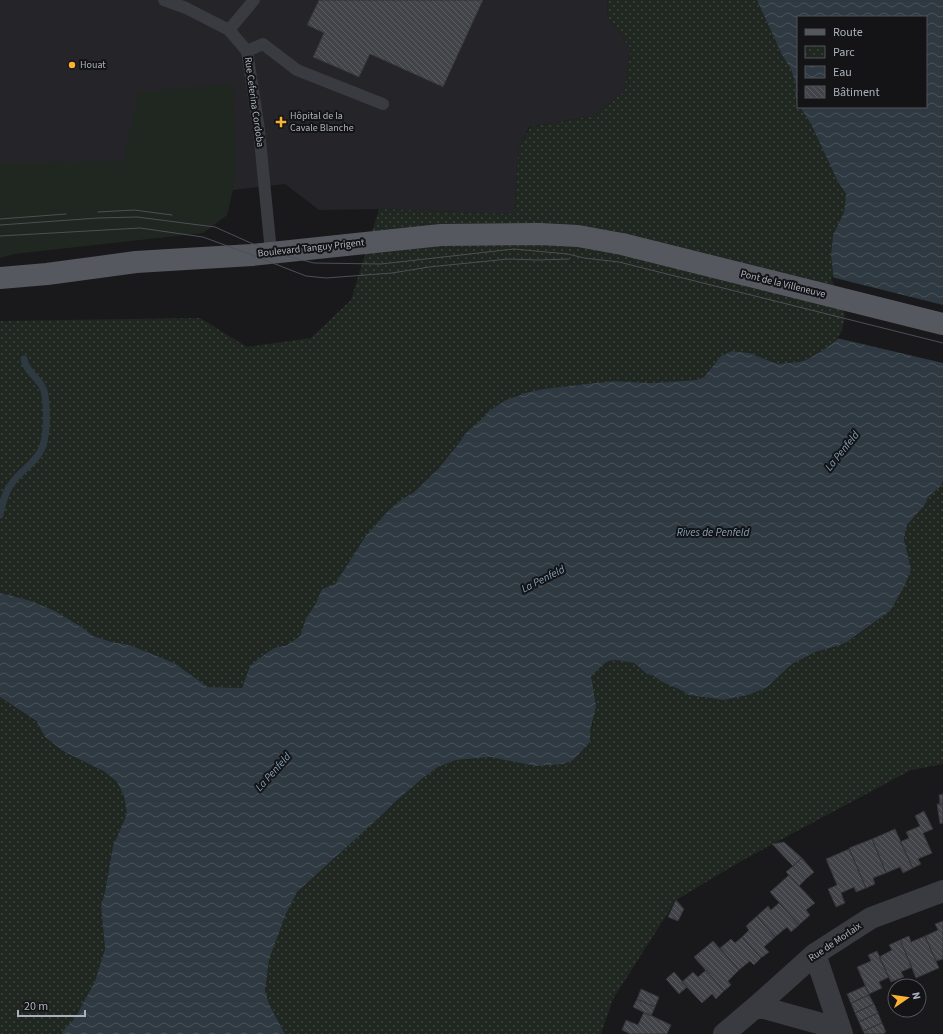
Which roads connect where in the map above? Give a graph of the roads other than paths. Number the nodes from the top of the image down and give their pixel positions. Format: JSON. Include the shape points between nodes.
{"nodes":[{"id":1,"x":166,"y":0,"type":"edge"},
{"id":2,"x":254,"y":0,"type":"edge"},
{"id":3,"x":229,"y":30,"type":"junction"},
{"id":4,"x":247,"y":51,"type":"junction"},
{"id":5,"x":383,"y":104,"type":"dead end"},
{"id":6,"x":622,"y":244,"type":"joint"},
{"id":7,"x":271,"y":252,"type":"junction"},
{"id":8,"x":0,"y":278,"type":"edge"},
{"id":9,"x":943,"y":324,"type":"edge"},
{"id":10,"x":943,"y":891,"type":"edge"},
{"id":11,"x":815,"y":954,"type":"junction"},
{"id":12,"x":757,"y":1006,"type":"junction"},
{"id":13,"x":841,"y":1032,"type":"edge"},
{"id":14,"x":724,"y":1034,"type":"edge"}],
"edges":[{"from":1,"to":3,"type":"lane","name":"Rue Ceferina Cordoba"},
{"from":2,"to":3,"type":"lane"},
{"from":3,"to":4,"type":"lane","name":"Rue Ceferina Cordoba"},
{"from":4,"to":5,"type":"lane","via":[[263,44],[297,70]]},
{"from":4,"to":7,"type":"lane","name":"Rue Ceferina Cordoba","via":[[259,130]]},
{"from":6,"to":7,"type":"main road","name":"Boulevard Tanguy Prigent","via":[[578,236],[540,234],[441,235]]},
{"from":6,"to":9,"type":"main road","name":"Pont de la Villeneuve"},
{"from":7,"to":8,"type":"main road","name":"Boulevard Tanguy Prigent","via":[[136,262]]},
{"from":10,"to":11,"type":"street","name":"Rue de Morlaix","via":[[871,918]]},
{"from":11,"to":12,"type":"street","name":"Rue de Morlaix"},
{"from":11,"to":13,"type":"street"},
{"from":12,"to":13,"type":"street"},
{"from":12,"to":14,"type":"street","name":"Rue de Morlaix"}]}
